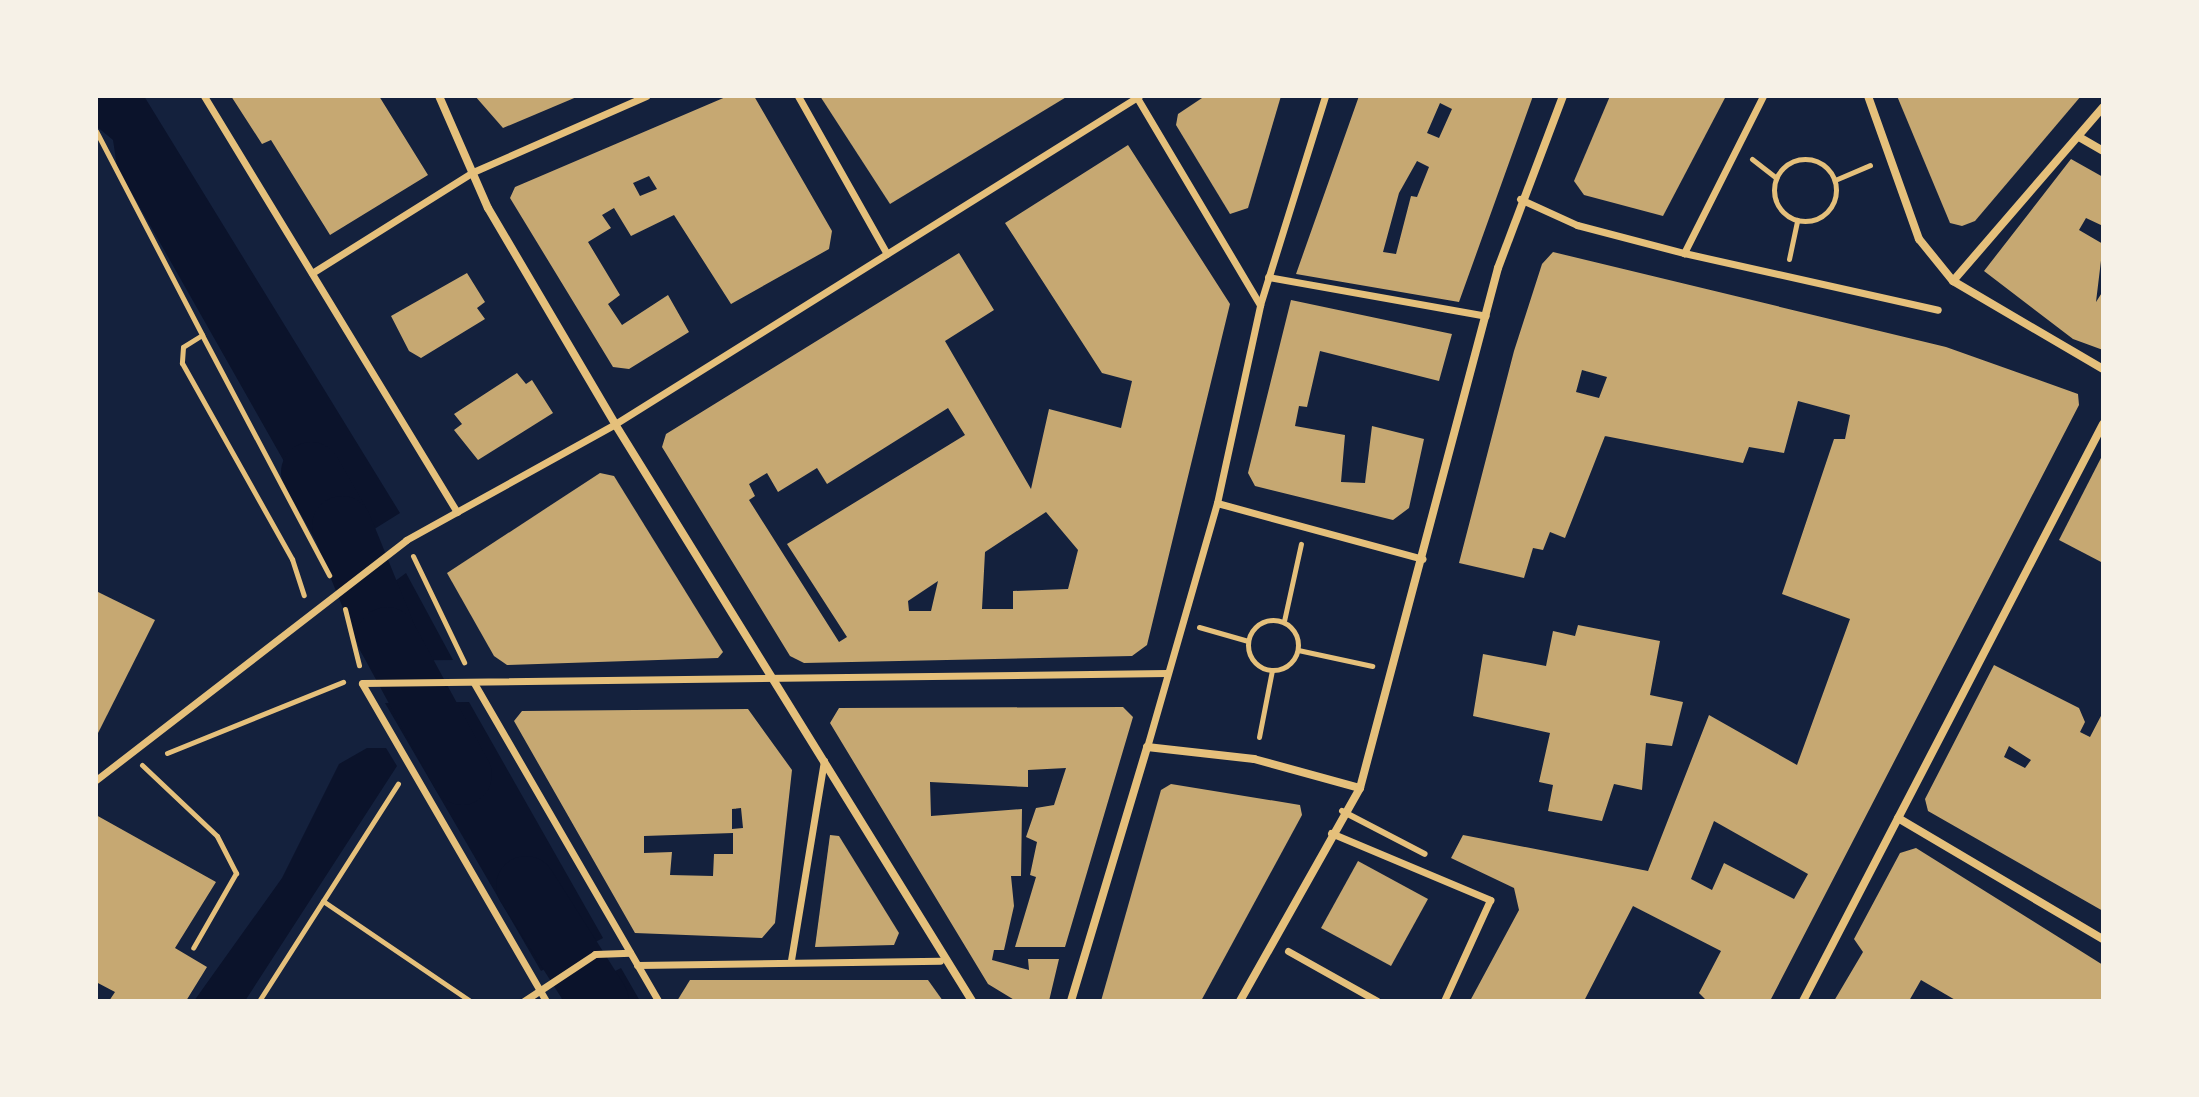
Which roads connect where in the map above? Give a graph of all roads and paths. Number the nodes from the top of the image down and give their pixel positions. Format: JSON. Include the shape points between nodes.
{"nodes":[{"id":1,"x":204,"y":96,"type":"edge"},
{"id":2,"x":439,"y":96,"type":"edge"},
{"id":3,"x":646,"y":96,"type":"edge"},
{"id":4,"x":798,"y":96,"type":"edge"},
{"id":5,"x":1137,"y":96,"type":"edge"},
{"id":6,"x":1325,"y":96,"type":"edge"},
{"id":7,"x":1563,"y":96,"type":"edge"},
{"id":8,"x":1763,"y":96,"type":"edge"},
{"id":9,"x":1868,"y":96,"type":"edge"},
{"id":10,"x":2103,"y":107,"type":"edge"},
{"id":11,"x":96,"y":131,"type":"edge"},
{"id":12,"x":2079,"y":137,"type":"junction"},
{"id":13,"x":1737,"y":148,"type":"junction"},
{"id":14,"x":2103,"y":151,"type":"edge"},
{"id":15,"x":1870,"y":165,"type":"dead end"},
{"id":16,"x":473,"y":172,"type":"junction"},
{"id":17,"x":1776,"y":178,"type":"junction"},
{"id":18,"x":1835,"y":180,"type":"junction"},
{"id":19,"x":1520,"y":199,"type":"junction"},
{"id":20,"x":1797,"y":220,"type":"junction"},
{"id":21,"x":1684,"y":253,"type":"junction"},
{"id":22,"x":887,"y":254,"type":"junction"},
{"id":23,"x":312,"y":273,"type":"junction"},
{"id":24,"x":1786,"y":276,"type":"junction"},
{"id":25,"x":1268,"y":277,"type":"junction"},
{"id":26,"x":1953,"y":281,"type":"junction"},
{"id":27,"x":1260,"y":305,"type":"junction"},
{"id":28,"x":1938,"y":310,"type":"dead end"},
{"id":29,"x":1486,"y":316,"type":"junction"},
{"id":30,"x":202,"y":335,"type":"junction"},
{"id":31,"x":2103,"y":369,"type":"edge"},
{"id":32,"x":615,"y":424,"type":"junction"},
{"id":33,"x":2103,"y":424,"type":"edge"},
{"id":34,"x":1217,"y":503,"type":"junction"},
{"id":35,"x":457,"y":512,"type":"junction"},
{"id":36,"x":1305,"y":525,"type":"junction"},
{"id":37,"x":1425,"y":559,"type":"junction"},
{"id":38,"x":420,"y":575,"type":"dead end"},
{"id":39,"x":333,"y":583,"type":"dead end"},
{"id":40,"x":338,"y":595,"type":"dead end"},
{"id":41,"x":309,"y":611,"type":"junction"},
{"id":42,"x":1284,"y":621,"type":"junction"},
{"id":43,"x":1183,"y":622,"type":"junction"},
{"id":44,"x":1248,"y":641,"type":"junction"},
{"id":45,"x":1298,"y":650,"type":"junction"},
{"id":46,"x":467,"y":665,"type":"dead end"},
{"id":47,"x":1376,"y":667,"type":"dead end"},
{"id":48,"x":1272,"y":670,"type":"junction"},
{"id":49,"x":1167,"y":673,"type":"junction"},
{"id":50,"x":341,"y":682,"type":"dead end"},
{"id":51,"x":362,"y":683,"type":"junction"},
{"id":52,"x":474,"y":683,"type":"junction"},
{"id":53,"x":775,"y":684,"type":"junction"},
{"id":54,"x":1259,"y":737,"type":"dead end"},
{"id":55,"x":210,"y":739,"type":"dead end"},
{"id":56,"x":1147,"y":747,"type":"junction"},
{"id":57,"x":824,"y":760,"type":"junction"},
{"id":58,"x":138,"y":762,"type":"dead end"},
{"id":59,"x":409,"y":767,"type":"junction"},
{"id":60,"x":96,"y":780,"type":"edge"},
{"id":61,"x":1360,"y":788,"type":"junction"},
{"id":62,"x":1342,"y":811,"type":"junction"},
{"id":63,"x":1898,"y":818,"type":"junction"},
{"id":64,"x":1331,"y":833,"type":"junction"},
{"id":65,"x":1425,"y":854,"type":"dead end"},
{"id":66,"x":323,"y":901,"type":"junction"},
{"id":67,"x":2103,"y":939,"type":"edge"},
{"id":68,"x":193,"y":948,"type":"dead end"},
{"id":69,"x":1288,"y":951,"type":"dead end"},
{"id":70,"x":630,"y":953,"type":"junction"},
{"id":71,"x":791,"y":960,"type":"junction"},
{"id":72,"x":940,"y":961,"type":"junction"},
{"id":73,"x":637,"y":965,"type":"junction"},
{"id":74,"x":539,"y":988,"type":"junction"},
{"id":75,"x":259,"y":1001,"type":"edge"},
{"id":76,"x":470,"y":1001,"type":"edge"},
{"id":77,"x":524,"y":1001,"type":"edge"},
{"id":78,"x":546,"y":1001,"type":"edge"},
{"id":79,"x":658,"y":1001,"type":"edge"},
{"id":80,"x":972,"y":1001,"type":"edge"},
{"id":81,"x":1071,"y":1001,"type":"edge"},
{"id":82,"x":1240,"y":1001,"type":"edge"},
{"id":83,"x":1377,"y":1001,"type":"edge"},
{"id":84,"x":1444,"y":1001,"type":"edge"},
{"id":85,"x":1803,"y":1001,"type":"edge"}],
"edges":[{"from":1,"to":23,"type":"street"},
{"from":2,"to":16,"type":"street"},
{"from":3,"to":16,"type":"street"},
{"from":4,"to":22,"type":"street"},
{"from":5,"to":22,"type":"street"},
{"from":5,"to":27,"type":"street"},
{"from":6,"to":25,"type":"street"},
{"from":7,"to":19,"type":"street"},
{"from":8,"to":13,"type":"street"},
{"from":9,"to":26,"type":"street","via":[[1919,239]]},
{"from":10,"to":12,"type":"street"},
{"from":11,"to":30,"type":"path"},
{"from":12,"to":14,"type":"street"},
{"from":12,"to":26,"type":"street"},
{"from":13,"to":17,"type":"path"},
{"from":13,"to":21,"type":"street"},
{"from":15,"to":18,"type":"path"},
{"from":16,"to":23,"type":"street"},
{"from":16,"to":32,"type":"street"},
{"from":17,"to":18,"type":"path","via":[[1788,164],[1806,158]]},
{"from":17,"to":20,"type":"path","via":[[1777,204]]},
{"from":18,"to":20,"type":"path","via":[[1830,207]]},
{"from":19,"to":21,"type":"street","via":[[1577,225]]},
{"from":19,"to":29,"type":"street"},
{"from":20,"to":24,"type":"path"},
{"from":21,"to":24,"type":"street"},
{"from":22,"to":32,"type":"street"},
{"from":23,"to":35,"type":"street"},
{"from":24,"to":28,"type":"street"},
{"from":25,"to":27,"type":"street"},
{"from":25,"to":29,"type":"street"},
{"from":26,"to":31,"type":"street"},
{"from":27,"to":34,"type":"street"},
{"from":29,"to":37,"type":"street"},
{"from":30,"to":39,"type":"path"},
{"from":30,"to":41,"type":"path","via":[[183,347],[182,363],[292,559]]},
{"from":32,"to":35,"type":"street"},
{"from":32,"to":53,"type":"street"},
{"from":33,"to":63,"type":"street"},
{"from":34,"to":36,"type":"street"},
{"from":34,"to":43,"type":"street"},
{"from":35,"to":41,"type":"street","via":[[406,540]]},
{"from":36,"to":37,"type":"street"},
{"from":36,"to":42,"type":"path"},
{"from":37,"to":61,"type":"street"},
{"from":38,"to":46,"type":"path"},
{"from":40,"to":51,"type":"path"},
{"from":41,"to":60,"type":"street"},
{"from":42,"to":44,"type":"path","via":[[1261,622]]},
{"from":42,"to":45,"type":"path","via":[[1296,633]]},
{"from":43,"to":44,"type":"path"},
{"from":43,"to":49,"type":"street"},
{"from":44,"to":48,"type":"path","via":[[1251,657]]},
{"from":45,"to":47,"type":"path"},
{"from":45,"to":48,"type":"path","via":[[1289,665]]},
{"from":48,"to":54,"type":"path"},
{"from":49,"to":53,"type":"street"},
{"from":49,"to":56,"type":"street"},
{"from":50,"to":55,"type":"path"},
{"from":51,"to":52,"type":"street"},
{"from":51,"to":59,"type":"street"},
{"from":52,"to":53,"type":"street"},
{"from":52,"to":70,"type":"street"},
{"from":53,"to":57,"type":"street"},
{"from":56,"to":61,"type":"street","via":[[1254,759]]},
{"from":56,"to":81,"type":"street"},
{"from":57,"to":71,"type":"street"},
{"from":57,"to":72,"type":"street"},
{"from":58,"to":68,"type":"path","via":[[217,836],[236,873]]},
{"from":59,"to":66,"type":"path"},
{"from":59,"to":74,"type":"street"},
{"from":61,"to":62,"type":"street"},
{"from":62,"to":64,"type":"street"},
{"from":62,"to":65,"type":"lane"},
{"from":63,"to":67,"type":"street"},
{"from":63,"to":85,"type":"street"},
{"from":64,"to":82,"type":"street"},
{"from":64,"to":84,"type":"street","via":[[1490,900]]},
{"from":66,"to":75,"type":"path"},
{"from":66,"to":76,"type":"path"},
{"from":69,"to":83,"type":"street"},
{"from":70,"to":73,"type":"street"},
{"from":70,"to":74,"type":"street","via":[[595,954]]},
{"from":71,"to":72,"type":"street"},
{"from":71,"to":73,"type":"street"},
{"from":72,"to":80,"type":"street"},
{"from":73,"to":79,"type":"street"},
{"from":74,"to":77,"type":"street"},
{"from":74,"to":78,"type":"street"}]}
